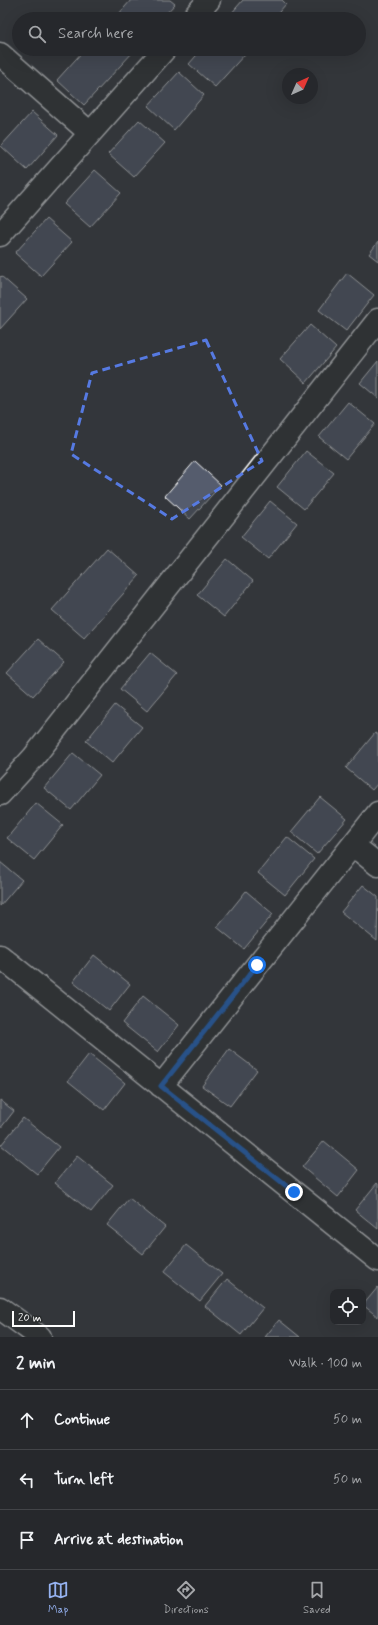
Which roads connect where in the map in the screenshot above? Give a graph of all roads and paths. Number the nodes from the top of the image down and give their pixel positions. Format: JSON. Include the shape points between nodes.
{"nodes":[{"id":1,"x":209,"y":0,"type":"edge"},
{"id":2,"x":198,"y":12,"type":"edge"},
{"id":3,"x":0,"y":54,"type":"edge"},
{"id":4,"x":159,"y":56,"type":"edge"},
{"id":5,"x":90,"y":133,"type":"junction"},
{"id":6,"x":0,"y":235,"type":"edge"},
{"id":7,"x":378,"y":320,"type":"edge"},
{"id":8,"x":0,"y":794,"type":"edge"},
{"id":9,"x":378,"y":814,"type":"edge"},
{"id":10,"x":352,"y":845,"type":"junction"},
{"id":11,"x":378,"y":865,"type":"edge"},
{"id":12,"x":0,"y":956,"type":"edge"},
{"id":13,"x":161,"y":1086,"type":"junction"},
{"id":14,"x":378,"y":1260,"type":"edge"},
{"id":15,"x":0,"y":1308,"type":"edge"},
{"id":16,"x":40,"y":1337,"type":"edge"}],
"edges":[{"from":1,"to":2,"type":"street"},
{"from":3,"to":5,"type":"street"},
{"from":4,"to":5,"type":"street"},
{"from":5,"to":6,"type":"street"},
{"from":7,"to":8,"type":"street","via":[[33,758]]},
{"from":9,"to":10,"type":"street"},
{"from":10,"to":11,"type":"street"},
{"from":10,"to":13,"type":"street"},
{"from":12,"to":13,"type":"street"},
{"from":13,"to":14,"type":"street"},
{"from":15,"to":16,"type":"street"}]}
